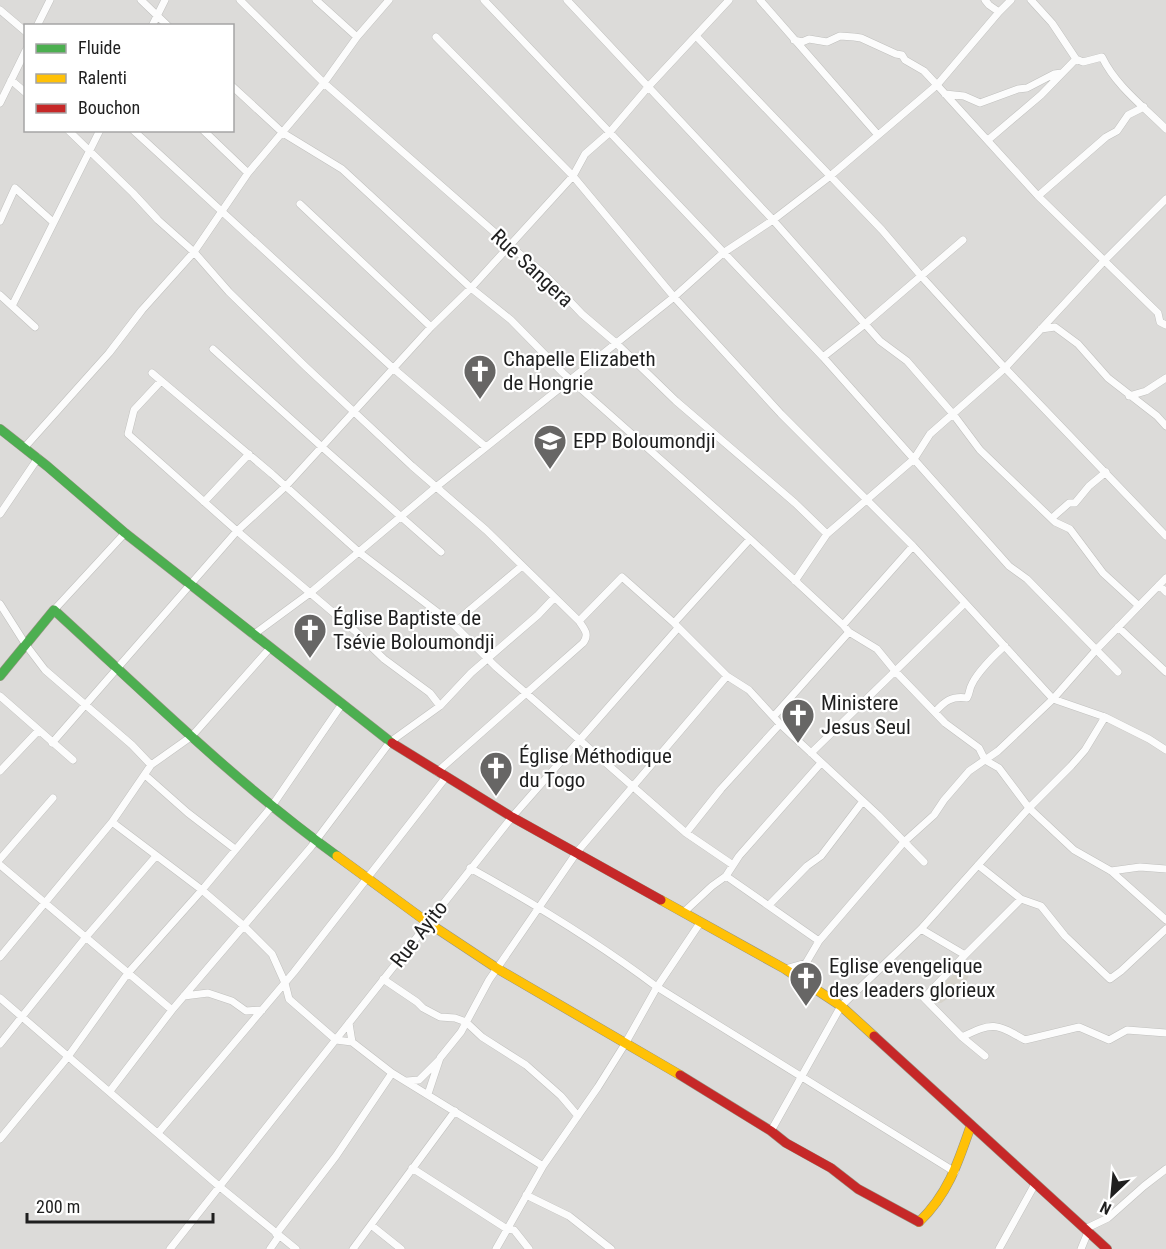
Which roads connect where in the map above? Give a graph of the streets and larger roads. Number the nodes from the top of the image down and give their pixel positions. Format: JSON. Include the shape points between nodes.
{"nodes":[{"id":1,"x":50,"y":0,"type":"edge"},
{"id":2,"x":141,"y":0,"type":"edge"},
{"id":3,"x":165,"y":0,"type":"edge"},
{"id":4,"x":240,"y":0,"type":"edge"},
{"id":5,"x":316,"y":0,"type":"edge"},
{"id":6,"x":389,"y":0,"type":"edge"},
{"id":7,"x":484,"y":0,"type":"edge"},
{"id":8,"x":567,"y":0,"type":"edge"},
{"id":9,"x":729,"y":0,"type":"edge"},
{"id":10,"x":760,"y":0,"type":"edge"},
{"id":11,"x":985,"y":0,"type":"edge"},
{"id":12,"x":1011,"y":0,"type":"edge"},
{"id":13,"x":1031,"y":0,"type":"edge"},
{"id":14,"x":0,"y":10,"type":"edge"},
{"id":15,"x":999,"y":12,"type":"junction"},
{"id":16,"x":157,"y":15,"type":"junction"},
{"id":17,"x":38,"y":24,"type":"edge"},
{"id":18,"x":153,"y":24,"type":"edge"},
{"id":19,"x":166,"y":24,"type":"edge"},
{"id":20,"x":24,"y":30,"type":"edge"},
{"id":21,"x":436,"y":37,"type":"dead end"},
{"id":22,"x":697,"y":37,"type":"junction"},
{"id":23,"x":357,"y":38,"type":"junction"},
{"id":24,"x":794,"y":40,"type":"junction"},
{"id":25,"x":24,"y":54,"type":"edge"},
{"id":26,"x":1076,"y":59,"type":"junction"},
{"id":27,"x":1062,"y":73,"type":"junction"},
{"id":28,"x":11,"y":80,"type":"junction"},
{"id":29,"x":324,"y":83,"type":"junction"},
{"id":30,"x":649,"y":86,"type":"junction"},
{"id":31,"x":937,"y":86,"type":"junction"},
{"id":32,"x":234,"y":88,"type":"edge"},
{"id":33,"x":24,"y":91,"type":"edge"},
{"id":34,"x":945,"y":94,"type":"junction"},
{"id":35,"x":0,"y":103,"type":"edge"},
{"id":36,"x":1144,"y":107,"type":"junction"},
{"id":37,"x":1166,"y":129,"type":"edge"},
{"id":38,"x":70,"y":132,"type":"edge"},
{"id":39,"x":99,"y":132,"type":"edge"},
{"id":40,"x":135,"y":132,"type":"edge"},
{"id":41,"x":205,"y":132,"type":"edge"},
{"id":42,"x":283,"y":133,"type":"junction"},
{"id":43,"x":609,"y":133,"type":"junction"},
{"id":44,"x":878,"y":135,"type":"junction"},
{"id":45,"x":988,"y":140,"type":"junction"},
{"id":46,"x":90,"y":150,"type":"junction"},
{"id":47,"x":248,"y":173,"type":"junction"},
{"id":48,"x":573,"y":176,"type":"junction"},
{"id":49,"x":829,"y":177,"type":"junction"},
{"id":50,"x":1038,"y":196,"type":"junction"},
{"id":51,"x":1166,"y":199,"type":"edge"},
{"id":52,"x":300,"y":204,"type":"dead end"},
{"id":53,"x":222,"y":212,"type":"junction"},
{"id":54,"x":773,"y":220,"type":"junction"},
{"id":55,"x":0,"y":221,"type":"edge"},
{"id":56,"x":53,"y":222,"type":"junction"},
{"id":57,"x":963,"y":240,"type":"dead end"},
{"id":58,"x":509,"y":245,"type":"junction"},
{"id":59,"x":194,"y":252,"type":"junction"},
{"id":60,"x":723,"y":253,"type":"junction"},
{"id":61,"x":1104,"y":261,"type":"junction"},
{"id":62,"x":922,"y":277,"type":"junction"},
{"id":63,"x":471,"y":288,"type":"junction"},
{"id":64,"x":0,"y":295,"type":"edge"},
{"id":65,"x":674,"y":297,"type":"junction"},
{"id":66,"x":12,"y":306,"type":"junction"},
{"id":67,"x":865,"y":324,"type":"junction"},
{"id":68,"x":1166,"y":325,"type":"edge"},
{"id":69,"x":36,"y":327,"type":"dead end"},
{"id":70,"x":431,"y":327,"type":"junction"},
{"id":71,"x":1041,"y":329,"type":"junction"},
{"id":72,"x":616,"y":343,"type":"junction"},
{"id":73,"x":213,"y":349,"type":"dead end"},
{"id":74,"x":823,"y":357,"type":"junction"},
{"id":75,"x":1005,"y":368,"type":"junction"},
{"id":76,"x":394,"y":369,"type":"junction"},
{"id":77,"x":152,"y":373,"type":"dead end"},
{"id":78,"x":1166,"y":378,"type":"edge"},
{"id":79,"x":570,"y":380,"type":"junction"},
{"id":80,"x":162,"y":381,"type":"junction"},
{"id":81,"x":1129,"y":396,"type":"junction"},
{"id":82,"x":354,"y":411,"type":"junction"},
{"id":83,"x":953,"y":414,"type":"junction"},
{"id":84,"x":1166,"y":426,"type":"edge"},
{"id":85,"x":0,"y":429,"type":"edge"},
{"id":86,"x":322,"y":447,"type":"junction"},
{"id":87,"x":486,"y":447,"type":"junction"},
{"id":88,"x":24,"y":448,"type":"junction"},
{"id":89,"x":249,"y":454,"type":"junction"},
{"id":90,"x":38,"y":458,"type":"junction"},
{"id":91,"x":914,"y":459,"type":"junction"},
{"id":92,"x":1106,"y":472,"type":"junction"},
{"id":93,"x":286,"y":486,"type":"junction"},
{"id":94,"x":436,"y":487,"type":"junction"},
{"id":95,"x":868,"y":501,"type":"junction"},
{"id":96,"x":204,"y":502,"type":"junction"},
{"id":97,"x":0,"y":514,"type":"edge"},
{"id":98,"x":401,"y":517,"type":"junction"},
{"id":99,"x":1052,"y":518,"type":"junction"},
{"id":100,"x":237,"y":531,"type":"junction"},
{"id":101,"x":125,"y":533,"type":"junction"},
{"id":102,"x":827,"y":534,"type":"junction"},
{"id":103,"x":1166,"y":536,"type":"edge"},
{"id":104,"x":750,"y":539,"type":"junction"},
{"id":105,"x":913,"y":546,"type":"junction"},
{"id":106,"x":441,"y":552,"type":"dead end"},
{"id":107,"x":360,"y":553,"type":"junction"},
{"id":108,"x":522,"y":566,"type":"junction"},
{"id":109,"x":1166,"y":578,"type":"edge"},
{"id":110,"x":795,"y":581,"type":"junction"},
{"id":111,"x":191,"y":584,"type":"junction"},
{"id":112,"x":1159,"y":585,"type":"junction"},
{"id":113,"x":1166,"y":592,"type":"edge"},
{"id":114,"x":310,"y":593,"type":"junction"},
{"id":115,"x":554,"y":598,"type":"junction"},
{"id":116,"x":965,"y":603,"type":"junction"},
{"id":117,"x":0,"y":604,"type":"edge"},
{"id":118,"x":1139,"y":606,"type":"junction"},
{"id":119,"x":54,"y":610,"type":"junction"},
{"id":120,"x":579,"y":621,"type":"junction"},
{"id":121,"x":453,"y":624,"type":"junction"},
{"id":122,"x":676,"y":625,"type":"junction"},
{"id":123,"x":843,"y":625,"type":"junction"},
{"id":124,"x":1118,"y":627,"type":"junction"},
{"id":125,"x":849,"y":632,"type":"junction"},
{"id":126,"x":253,"y":635,"type":"junction"},
{"id":127,"x":26,"y":645,"type":"junction"},
{"id":128,"x":1005,"y":646,"type":"junction"},
{"id":129,"x":270,"y":648,"type":"junction"},
{"id":130,"x":1096,"y":650,"type":"junction"},
{"id":131,"x":488,"y":659,"type":"junction"},
{"id":132,"x":119,"y":669,"type":"junction"},
{"id":133,"x":895,"y":671,"type":"junction"},
{"id":134,"x":1118,"y":672,"type":"dead end"},
{"id":135,"x":1166,"y":672,"type":"edge"},
{"id":136,"x":0,"y":676,"type":"edge"},
{"id":137,"x":727,"y":676,"type":"junction"},
{"id":138,"x":527,"y":694,"type":"junction"},
{"id":139,"x":0,"y":696,"type":"edge"},
{"id":140,"x":1053,"y":699,"type":"junction"},
{"id":141,"x":342,"y":704,"type":"junction"},
{"id":142,"x":85,"y":705,"type":"junction"},
{"id":143,"x":440,"y":706,"type":"junction"},
{"id":144,"x":935,"y":712,"type":"junction"},
{"id":145,"x":774,"y":716,"type":"junction"},
{"id":146,"x":1105,"y":717,"type":"junction"},
{"id":147,"x":780,"y":724,"type":"junction"},
{"id":148,"x":38,"y":731,"type":"junction"},
{"id":149,"x":192,"y":736,"type":"junction"},
{"id":150,"x":579,"y":740,"type":"junction"},
{"id":151,"x":390,"y":742,"type":"junction"},
{"id":152,"x":52,"y":743,"type":"junction"},
{"id":153,"x":1166,"y":750,"type":"edge"},
{"id":154,"x":811,"y":753,"type":"junction"},
{"id":155,"x":73,"y":760,"type":"dead end"},
{"id":156,"x":985,"y":760,"type":"junction"},
{"id":157,"x":821,"y":763,"type":"junction"},
{"id":158,"x":151,"y":765,"type":"junction"},
{"id":159,"x":0,"y":771,"type":"edge"},
{"id":160,"x":145,"y":774,"type":"junction"},
{"id":161,"x":441,"y":775,"type":"junction"},
{"id":162,"x":634,"y":785,"type":"junction"},
{"id":163,"x":53,"y":798,"type":"dead end"},
{"id":164,"x":862,"y":801,"type":"junction"},
{"id":165,"x":272,"y":806,"type":"junction"},
{"id":166,"x":1029,"y":808,"type":"junction"},
{"id":167,"x":512,"y":817,"type":"junction"},
{"id":168,"x":112,"y":822,"type":"junction"},
{"id":169,"x":686,"y":833,"type":"junction"},
{"id":170,"x":316,"y":841,"type":"junction"},
{"id":171,"x":904,"y":842,"type":"junction"},
{"id":172,"x":236,"y":849,"type":"junction"},
{"id":173,"x":577,"y":852,"type":"junction"},
{"id":174,"x":156,"y":856,"type":"junction"},
{"id":175,"x":0,"y":859,"type":"edge"},
{"id":176,"x":924,"y":862,"type":"dead end"},
{"id":177,"x":0,"y":865,"type":"edge"},
{"id":178,"x":733,"y":865,"type":"junction"},
{"id":179,"x":978,"y":865,"type":"junction"},
{"id":180,"x":470,"y":868,"type":"junction"},
{"id":181,"x":1166,"y":869,"type":"edge"},
{"id":182,"x":1111,"y":871,"type":"junction"},
{"id":183,"x":726,"y":876,"type":"junction"},
{"id":184,"x":369,"y":878,"type":"junction"},
{"id":185,"x":202,"y":890,"type":"junction"},
{"id":186,"x":1021,"y":899,"type":"junction"},
{"id":187,"x":45,"y":901,"type":"junction"},
{"id":188,"x":769,"y":905,"type":"junction"},
{"id":189,"x":539,"y":906,"type":"junction"},
{"id":190,"x":684,"y":912,"type":"junction"},
{"id":191,"x":1166,"y":920,"type":"edge"},
{"id":192,"x":427,"y":922,"type":"junction"},
{"id":193,"x":700,"y":923,"type":"junction"},
{"id":194,"x":244,"y":926,"type":"junction"},
{"id":195,"x":1166,"y":929,"type":"edge"},
{"id":196,"x":921,"y":930,"type":"junction"},
{"id":197,"x":86,"y":937,"type":"junction"},
{"id":198,"x":819,"y":941,"type":"junction"},
{"id":199,"x":965,"y":955,"type":"junction"},
{"id":200,"x":0,"y":957,"type":"edge"},
{"id":201,"x":498,"y":969,"type":"junction"},
{"id":202,"x":785,"y":969,"type":"junction"},
{"id":203,"x":128,"y":973,"type":"junction"},
{"id":204,"x":383,"y":979,"type":"junction"},
{"id":205,"x":285,"y":983,"type":"junction"},
{"id":206,"x":657,"y":987,"type":"junction"},
{"id":207,"x":184,"y":996,"type":"junction"},
{"id":208,"x":0,"y":998,"type":"edge"},
{"id":209,"x":841,"y":1005,"type":"junction"},
{"id":210,"x":172,"y":1010,"type":"junction"},
{"id":211,"x":262,"y":1010,"type":"junction"},
{"id":212,"x":21,"y":1016,"type":"junction"},
{"id":213,"x":466,"y":1022,"type":"junction"},
{"id":214,"x":349,"y":1023,"type":"junction"},
{"id":215,"x":1166,"y":1033,"type":"edge"},
{"id":216,"x":962,"y":1037,"type":"junction"},
{"id":217,"x":336,"y":1040,"type":"junction"},
{"id":218,"x":352,"y":1042,"type":"junction"},
{"id":219,"x":0,"y":1044,"type":"edge"},
{"id":220,"x":625,"y":1044,"type":"junction"},
{"id":221,"x":985,"y":1056,"type":"dead end"},
{"id":222,"x":68,"y":1058,"type":"junction"},
{"id":223,"x":440,"y":1058,"type":"junction"},
{"id":224,"x":392,"y":1073,"type":"junction"},
{"id":225,"x":801,"y":1075,"type":"junction"},
{"id":226,"x":406,"y":1081,"type":"junction"},
{"id":227,"x":110,"y":1091,"type":"junction"},
{"id":228,"x":428,"y":1094,"type":"junction"},
{"id":229,"x":455,"y":1111,"type":"junction"},
{"id":230,"x":578,"y":1116,"type":"junction"},
{"id":231,"x":971,"y":1125,"type":"junction"},
{"id":232,"x":771,"y":1131,"type":"junction"},
{"id":233,"x":158,"y":1133,"type":"junction"},
{"id":234,"x":1,"y":1137,"type":"edge"},
{"id":235,"x":543,"y":1166,"type":"junction"},
{"id":236,"x":412,"y":1168,"type":"junction"},
{"id":237,"x":1166,"y":1169,"type":"edge"},
{"id":238,"x":955,"y":1172,"type":"junction"},
{"id":239,"x":1035,"y":1184,"type":"junction"},
{"id":240,"x":220,"y":1187,"type":"junction"},
{"id":241,"x":526,"y":1195,"type":"junction"},
{"id":242,"x":371,"y":1225,"type":"junction"},
{"id":243,"x":507,"y":1229,"type":"junction"},
{"id":244,"x":1086,"y":1230,"type":"junction"},
{"id":245,"x":278,"y":1235,"type":"junction"},
{"id":246,"x":170,"y":1249,"type":"edge"},
{"id":247,"x":270,"y":1249,"type":"edge"},
{"id":248,"x":296,"y":1249,"type":"edge"},
{"id":249,"x":353,"y":1249,"type":"edge"},
{"id":250,"x":400,"y":1249,"type":"edge"},
{"id":251,"x":496,"y":1249,"type":"edge"},
{"id":252,"x":529,"y":1249,"type":"edge"},
{"id":253,"x":611,"y":1249,"type":"edge"},
{"id":254,"x":999,"y":1249,"type":"edge"},
{"id":255,"x":1081,"y":1249,"type":"edge"},
{"id":256,"x":1107,"y":1249,"type":"edge"}],
"edges":[{"from":1,"to":17,"type":"street"},
{"from":2,"to":16,"type":"street"},
{"from":3,"to":16,"type":"street"},
{"from":4,"to":29,"type":"street","name":"Rue Sangera"},
{"from":5,"to":23,"type":"street"},
{"from":6,"to":23,"type":"street"},
{"from":7,"to":43,"type":"street"},
{"from":8,"to":30,"type":"street"},
{"from":9,"to":22,"type":"street"},
{"from":10,"to":24,"type":"street"},
{"from":11,"to":15,"type":"street"},
{"from":12,"to":15,"type":"street"},
{"from":13,"to":26,"type":"street"},
{"from":14,"to":20,"type":"street"},
{"from":15,"to":31,"type":"street"},
{"from":16,"to":18,"type":"street"},
{"from":16,"to":19,"type":"street"},
{"from":21,"to":48,"type":"street"},
{"from":22,"to":30,"type":"street"},
{"from":22,"to":49,"type":"street"},
{"from":23,"to":29,"type":"street"},
{"from":24,"to":31,"type":"street","via":[[861,38],[902,55]]},
{"from":24,"to":44,"type":"street"},
{"from":25,"to":28,"type":"street"},
{"from":26,"to":27,"type":"street"},
{"from":26,"to":36,"type":"street","via":[[1083,62],[1102,57],[1108,70]]},
{"from":27,"to":34,"type":"street","via":[[980,103]]},
{"from":27,"to":45,"type":"street"},
{"from":28,"to":33,"type":"street"},
{"from":28,"to":35,"type":"street"},
{"from":29,"to":42,"type":"street"},
{"from":29,"to":58,"type":"street","name":"Rue Sangera"},
{"from":30,"to":43,"type":"street"},
{"from":30,"to":54,"type":"street"},
{"from":31,"to":34,"type":"street"},
{"from":31,"to":44,"type":"street"},
{"from":32,"to":42,"type":"street"},
{"from":34,"to":45,"type":"street"},
{"from":36,"to":37,"type":"street"},
{"from":36,"to":50,"type":"street","via":[[1128,115],[1117,130]]},
{"from":38,"to":46,"type":"street"},
{"from":39,"to":46,"type":"street"},
{"from":40,"to":53,"type":"street"},
{"from":41,"to":47,"type":"street"},
{"from":42,"to":47,"type":"street"},
{"from":42,"to":63,"type":"street","via":[[342,169]]},
{"from":43,"to":48,"type":"street","via":[[585,154]]},
{"from":43,"to":60,"type":"street"},
{"from":44,"to":49,"type":"street"},
{"from":45,"to":50,"type":"street"},
{"from":46,"to":56,"type":"street"},
{"from":46,"to":59,"type":"street"},
{"from":47,"to":53,"type":"street"},
{"from":48,"to":58,"type":"street"},
{"from":48,"to":65,"type":"street"},
{"from":49,"to":54,"type":"street"},
{"from":49,"to":62,"type":"street"},
{"from":50,"to":61,"type":"street"},
{"from":51,"to":61,"type":"street"},
{"from":52,"to":70,"type":"street"},
{"from":53,"to":59,"type":"street"},
{"from":53,"to":76,"type":"street"},
{"from":54,"to":60,"type":"street"},
{"from":54,"to":67,"type":"street"},
{"from":55,"to":56,"type":"street","via":[[15,188]]},
{"from":56,"to":66,"type":"street"},
{"from":57,"to":62,"type":"street"},
{"from":58,"to":63,"type":"street"},
{"from":58,"to":72,"type":"street","name":"Rue Sangera"},
{"from":59,"to":82,"type":"street"},
{"from":59,"to":88,"type":"street"},
{"from":60,"to":65,"type":"street"},
{"from":60,"to":74,"type":"street"},
{"from":61,"to":68,"type":"street"},
{"from":61,"to":71,"type":"street"},
{"from":62,"to":67,"type":"street"},
{"from":62,"to":75,"type":"street"},
{"from":63,"to":70,"type":"street"},
{"from":63,"to":79,"type":"street","via":[[511,320]]},
{"from":64,"to":66,"type":"street"},
{"from":65,"to":72,"type":"street"},
{"from":65,"to":95,"type":"street","via":[[781,414]]},
{"from":66,"to":69,"type":"street"},
{"from":67,"to":74,"type":"street"},
{"from":67,"to":83,"type":"street","via":[[907,361]]},
{"from":70,"to":76,"type":"street"},
{"from":71,"to":75,"type":"street"},
{"from":71,"to":81,"type":"street","via":[[1055,327],[1078,344]]},
{"from":72,"to":79,"type":"street"},
{"from":72,"to":102,"type":"street","name":"Rue Sangera"},
{"from":73,"to":86,"type":"street"},
{"from":74,"to":91,"type":"street"},
{"from":75,"to":83,"type":"street"},
{"from":75,"to":92,"type":"street"},
{"from":76,"to":82,"type":"street"},
{"from":76,"to":87,"type":"street"},
{"from":77,"to":80,"type":"street"},
{"from":78,"to":81,"type":"street"},
{"from":79,"to":87,"type":"street"},
{"from":79,"to":104,"type":"street"},
{"from":80,"to":89,"type":"street"},
{"from":80,"to":96,"type":"street","via":[[134,410],[128,434]]},
{"from":81,"to":84,"type":"street"},
{"from":82,"to":86,"type":"street"},
{"from":82,"to":94,"type":"street"},
{"from":83,"to":91,"type":"street","via":[[930,434]]},
{"from":83,"to":99,"type":"street","via":[[980,450]]},
{"from":85,"to":88,"type":"street"},
{"from":86,"to":93,"type":"street"},
{"from":86,"to":98,"type":"street"},
{"from":87,"to":94,"type":"street"},
{"from":88,"to":90,"type":"street"},
{"from":89,"to":93,"type":"street"},
{"from":89,"to":96,"type":"street"},
{"from":90,"to":97,"type":"street"},
{"from":90,"to":101,"type":"street"},
{"from":91,"to":95,"type":"street"},
{"from":91,"to":130,"type":"street","via":[[1009,566],[1027,579]]},
{"from":92,"to":99,"type":"street","via":[[1075,503],[1069,503]]},
{"from":92,"to":103,"type":"street"},
{"from":93,"to":100,"type":"street"},
{"from":93,"to":107,"type":"street"},
{"from":94,"to":98,"type":"street"},
{"from":94,"to":108,"type":"street"},
{"from":95,"to":102,"type":"street"},
{"from":95,"to":105,"type":"street"},
{"from":96,"to":100,"type":"street"},
{"from":98,"to":106,"type":"street"},
{"from":98,"to":107,"type":"street"},
{"from":99,"to":118,"type":"street","via":[[1070,529],[1103,573]]},
{"from":100,"to":111,"type":"street"},
{"from":100,"to":114,"type":"street"},
{"from":101,"to":111,"type":"street"},
{"from":101,"to":119,"type":"street"},
{"from":102,"to":110,"type":"street"},
{"from":104,"to":110,"type":"street"},
{"from":104,"to":122,"type":"street","name":"Rue Ayito"},
{"from":105,"to":116,"type":"street"},
{"from":105,"to":123,"type":"street"},
{"from":107,"to":114,"type":"street"},
{"from":107,"to":121,"type":"street"},
{"from":108,"to":115,"type":"street"},
{"from":108,"to":121,"type":"street"},
{"from":109,"to":112,"type":"street"},
{"from":110,"to":123,"type":"street"},
{"from":111,"to":126,"type":"street"},
{"from":111,"to":132,"type":"street"},
{"from":112,"to":113,"type":"street"},
{"from":112,"to":118,"type":"street"},
{"from":114,"to":126,"type":"street"},
{"from":114,"to":143,"type":"street","via":[[430,693]]},
{"from":115,"to":120,"type":"street"},
{"from":115,"to":131,"type":"street"},
{"from":116,"to":128,"type":"street"},
{"from":116,"to":133,"type":"street"},
{"from":117,"to":127,"type":"street"},
{"from":118,"to":124,"type":"street"},
{"from":119,"to":127,"type":"street"},
{"from":119,"to":132,"type":"street"},
{"from":120,"to":122,"type":"street","via":[[622,577]]},
{"from":120,"to":138,"type":"street","via":[[587,638]]},
{"from":121,"to":131,"type":"street"},
{"from":122,"to":137,"type":"street"},
{"from":122,"to":150,"type":"street","name":"Rue Ayito"},
{"from":123,"to":125,"type":"street"},
{"from":124,"to":130,"type":"street"},
{"from":124,"to":135,"type":"street"},
{"from":125,"to":133,"type":"street","via":[[877,649]]},
{"from":125,"to":145,"type":"street"},
{"from":126,"to":129,"type":"street"},
{"from":127,"to":136,"type":"street"},
{"from":127,"to":142,"type":"street","via":[[45,670]]},
{"from":128,"to":140,"type":"street"},
{"from":128,"to":144,"type":"street","via":[[979,672],[967,698],[957,696],[945,701]]},
{"from":129,"to":141,"type":"street"},
{"from":129,"to":149,"type":"street"},
{"from":130,"to":134,"type":"street"},
{"from":130,"to":140,"type":"street"},
{"from":131,"to":138,"type":"street"},
{"from":131,"to":143,"type":"street"},
{"from":132,"to":142,"type":"street"},
{"from":132,"to":149,"type":"street"},
{"from":133,"to":144,"type":"street"},
{"from":133,"to":154,"type":"street"},
{"from":137,"to":145,"type":"street"},
{"from":137,"to":162,"type":"street"},
{"from":138,"to":150,"type":"street"},
{"from":138,"to":161,"type":"street"},
{"from":139,"to":148,"type":"street"},
{"from":140,"to":146,"type":"street"},
{"from":140,"to":156,"type":"street"},
{"from":141,"to":151,"type":"street"},
{"from":141,"to":165,"type":"street"},
{"from":142,"to":152,"type":"street"},
{"from":142,"to":158,"type":"street"},
{"from":143,"to":151,"type":"street"},
{"from":144,"to":156,"type":"street","via":[[980,748]]},
{"from":145,"to":147,"type":"street"},
{"from":146,"to":153,"type":"street"},
{"from":146,"to":166,"type":"street","via":[[1084,750]]},
{"from":147,"to":154,"type":"street"},
{"from":147,"to":169,"type":"street"},
{"from":148,"to":152,"type":"street"},
{"from":148,"to":159,"type":"street"},
{"from":149,"to":158,"type":"street"},
{"from":149,"to":165,"type":"street"},
{"from":150,"to":162,"type":"street"},
{"from":150,"to":167,"type":"street","name":"Rue Ayito"},
{"from":151,"to":161,"type":"street"},
{"from":151,"to":170,"type":"street"},
{"from":152,"to":155,"type":"street"},
{"from":154,"to":157,"type":"street"},
{"from":156,"to":166,"type":"street","via":[[999,768]]},
{"from":156,"to":171,"type":"street","via":[[969,771],[934,815]]},
{"from":157,"to":164,"type":"street"},
{"from":157,"to":178,"type":"street"},
{"from":158,"to":160,"type":"street"},
{"from":160,"to":168,"type":"street"},
{"from":160,"to":172,"type":"street"},
{"from":161,"to":167,"type":"street"},
{"from":161,"to":184,"type":"street"},
{"from":162,"to":169,"type":"street"},
{"from":162,"to":173,"type":"street"},
{"from":163,"to":175,"type":"street"},
{"from":164,"to":171,"type":"street"},
{"from":164,"to":188,"type":"street","via":[[821,856]]},
{"from":165,"to":170,"type":"street"},
{"from":165,"to":172,"type":"street"},
{"from":166,"to":179,"type":"street"},
{"from":166,"to":182,"type":"street","via":[[1074,850]]},
{"from":167,"to":173,"type":"street"},
{"from":167,"to":180,"type":"street","name":"Rue Ayito"},
{"from":168,"to":174,"type":"street"},
{"from":168,"to":187,"type":"street"},
{"from":169,"to":178,"type":"street"},
{"from":170,"to":184,"type":"street"},
{"from":170,"to":194,"type":"street"},
{"from":171,"to":176,"type":"street"},
{"from":171,"to":198,"type":"street"},
{"from":172,"to":185,"type":"street"},
{"from":173,"to":189,"type":"street"},
{"from":173,"to":190,"type":"street"},
{"from":174,"to":185,"type":"street"},
{"from":174,"to":197,"type":"street"},
{"from":177,"to":187,"type":"street"},
{"from":178,"to":183,"type":"street"},
{"from":179,"to":186,"type":"street"},
{"from":179,"to":196,"type":"street"},
{"from":180,"to":189,"type":"street"},
{"from":180,"to":192,"type":"street","name":"Rue Ayito"},
{"from":181,"to":182,"type":"street"},
{"from":182,"to":191,"type":"street"},
{"from":183,"to":188,"type":"street"},
{"from":183,"to":190,"type":"street"},
{"from":184,"to":192,"type":"street"},
{"from":184,"to":205,"type":"street"},
{"from":185,"to":194,"type":"street"},
{"from":185,"to":203,"type":"street"},
{"from":186,"to":195,"type":"street","via":[[1041,906],[1065,936],[1110,979]]},
{"from":186,"to":199,"type":"street"},
{"from":187,"to":197,"type":"street"},
{"from":187,"to":200,"type":"street"},
{"from":188,"to":198,"type":"street"},
{"from":189,"to":201,"type":"street"},
{"from":189,"to":206,"type":"street"},
{"from":190,"to":193,"type":"street"},
{"from":192,"to":201,"type":"street"},
{"from":192,"to":204,"type":"street","name":"Rue Ayito"},
{"from":193,"to":202,"type":"street"},
{"from":193,"to":206,"type":"street"},
{"from":194,"to":205,"type":"street","via":[[272,954]]},
{"from":194,"to":207,"type":"street"},
{"from":196,"to":199,"type":"street"},
{"from":196,"to":209,"type":"street"},
{"from":197,"to":203,"type":"street"},
{"from":197,"to":212,"type":"street"},
{"from":198,"to":202,"type":"street","via":[[806,963]]},
{"from":199,"to":216,"type":"street","via":[[924,998]]},
{"from":201,"to":213,"type":"street"},
{"from":201,"to":220,"type":"street"},
{"from":202,"to":209,"type":"street"},
{"from":203,"to":210,"type":"street"},
{"from":203,"to":222,"type":"street"},
{"from":204,"to":213,"type":"street","via":[[440,1017]]},
{"from":204,"to":214,"type":"street","name":"Rue Ayito"},
{"from":205,"to":211,"type":"street"},
{"from":205,"to":217,"type":"street","via":[[289,999]]},
{"from":206,"to":220,"type":"street"},
{"from":206,"to":225,"type":"street"},
{"from":207,"to":210,"type":"street"},
{"from":207,"to":211,"type":"street","via":[[208,993],[232,1001],[246,1011]]},
{"from":208,"to":212,"type":"street"},
{"from":209,"to":225,"type":"street"},
{"from":209,"to":231,"type":"street"},
{"from":210,"to":227,"type":"street"},
{"from":211,"to":233,"type":"street"},
{"from":212,"to":219,"type":"street"},
{"from":212,"to":222,"type":"street"},
{"from":213,"to":223,"type":"street"},
{"from":213,"to":230,"type":"street","via":[[526,1065]]},
{"from":214,"to":217,"type":"street","name":"Rue Ayito"},
{"from":214,"to":218,"type":"street"},
{"from":215,"to":216,"type":"street","via":[[1127,1030],[1109,1040],[1079,1027],[1025,1040],[999,1026],[978,1029]]},
{"from":216,"to":221,"type":"street"},
{"from":217,"to":218,"type":"street"},
{"from":217,"to":240,"type":"street","name":"Rue Ayito"},
{"from":218,"to":224,"type":"street"},
{"from":220,"to":230,"type":"street"},
{"from":220,"to":232,"type":"street"},
{"from":222,"to":227,"type":"street"},
{"from":222,"to":234,"type":"street"},
{"from":223,"to":226,"type":"street","via":[[419,1080]]},
{"from":223,"to":228,"type":"street"},
{"from":224,"to":226,"type":"street"},
{"from":224,"to":245,"type":"street"},
{"from":225,"to":232,"type":"street"},
{"from":225,"to":238,"type":"street"},
{"from":226,"to":228,"type":"street"},
{"from":227,"to":233,"type":"street"},
{"from":228,"to":229,"type":"street"},
{"from":229,"to":235,"type":"street"},
{"from":229,"to":236,"type":"street"},
{"from":230,"to":235,"type":"street"},
{"from":231,"to":238,"type":"street"},
{"from":231,"to":239,"type":"street"},
{"from":232,"to":238,"type":"street","via":[[918,1223],[935,1207]]},
{"from":233,"to":240,"type":"street"},
{"from":235,"to":241,"type":"street"},
{"from":236,"to":242,"type":"street"},
{"from":236,"to":243,"type":"street"},
{"from":237,"to":244,"type":"street","via":[[1108,1218]]},
{"from":239,"to":244,"type":"street"},
{"from":239,"to":254,"type":"street"},
{"from":240,"to":245,"type":"street"},
{"from":240,"to":246,"type":"street","name":"Rue Ayito"},
{"from":241,"to":243,"type":"street"},
{"from":241,"to":253,"type":"street","via":[[569,1216]]},
{"from":242,"to":249,"type":"street"},
{"from":242,"to":250,"type":"street"},
{"from":243,"to":251,"type":"street"},
{"from":243,"to":252,"type":"street","via":[[514,1230]]},
{"from":244,"to":255,"type":"street"},
{"from":244,"to":256,"type":"street"},
{"from":245,"to":247,"type":"street"},
{"from":245,"to":248,"type":"street"}]}
